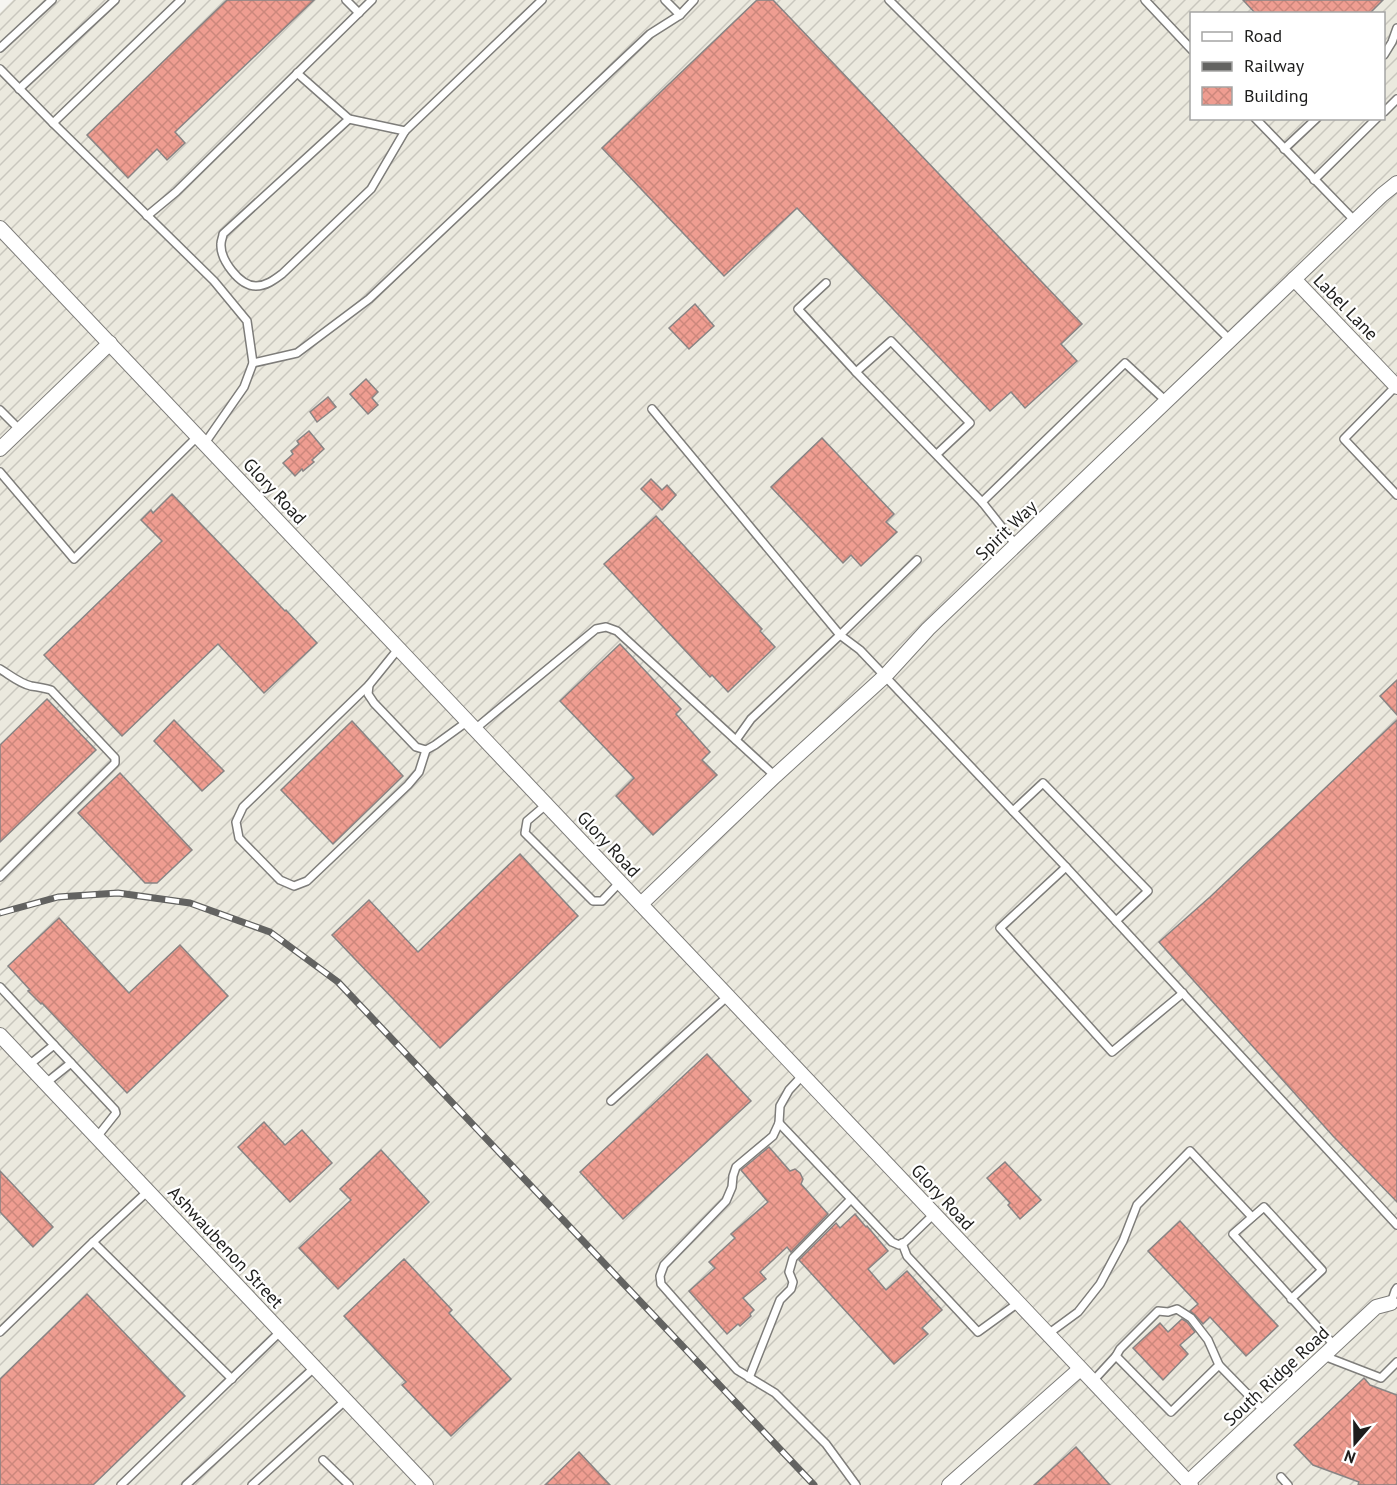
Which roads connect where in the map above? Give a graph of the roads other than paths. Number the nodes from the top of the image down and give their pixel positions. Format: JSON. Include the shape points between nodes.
{"nodes":[{"id":1,"x":52,"y":0,"type":"edge"},
{"id":2,"x":115,"y":0,"type":"edge"},
{"id":3,"x":181,"y":0,"type":"edge"},
{"id":4,"x":346,"y":0,"type":"edge"},
{"id":5,"x":372,"y":0,"type":"edge"},
{"id":6,"x":542,"y":0,"type":"edge"},
{"id":7,"x":665,"y":0,"type":"edge"},
{"id":8,"x":694,"y":0,"type":"edge"},
{"id":9,"x":889,"y":0,"type":"edge"},
{"id":10,"x":1145,"y":0,"type":"edge"},
{"id":11,"x":359,"y":13,"type":"junction"},
{"id":12,"x":680,"y":15,"type":"junction"},
{"id":13,"x":1397,"y":28,"type":"edge"},
{"id":14,"x":0,"y":48,"type":"edge"},
{"id":15,"x":1190,"y":49,"type":"edge"},
{"id":16,"x":1385,"y":52,"type":"edge"},
{"id":17,"x":0,"y":69,"type":"edge"},
{"id":18,"x":297,"y":73,"type":"junction"},
{"id":19,"x":19,"y":89,"type":"junction"},
{"id":20,"x":1397,"y":99,"type":"edge"},
{"id":21,"x":1385,"y":110,"type":"edge"},
{"id":22,"x":350,"y":119,"type":"junction"},
{"id":23,"x":1257,"y":120,"type":"edge"},
{"id":24,"x":1315,"y":120,"type":"edge"},
{"id":25,"x":1375,"y":120,"type":"edge"},
{"id":26,"x":53,"y":123,"type":"junction"},
{"id":27,"x":405,"y":131,"type":"junction"},
{"id":28,"x":1284,"y":149,"type":"junction"},
{"id":29,"x":1314,"y":180,"type":"junction"},
{"id":30,"x":1397,"y":183,"type":"edge"},
{"id":31,"x":147,"y":216,"type":"junction"},
{"id":32,"x":1355,"y":221,"type":"junction"},
{"id":33,"x":0,"y":228,"type":"edge"},
{"id":34,"x":1294,"y":279,"type":"junction"},
{"id":35,"x":826,"y":283,"type":"dead end"},
{"id":36,"x":1230,"y":340,"type":"junction"},
{"id":37,"x":111,"y":343,"type":"junction"},
{"id":38,"x":253,"y":363,"type":"junction"},
{"id":39,"x":856,"y":372,"type":"junction"},
{"id":40,"x":1397,"y":386,"type":"edge"},
{"id":41,"x":1166,"y":402,"type":"junction"},
{"id":42,"x":652,"y":409,"type":"dead end"},
{"id":43,"x":0,"y":410,"type":"edge"},
{"id":44,"x":20,"y":430,"type":"junction"},
{"id":45,"x":202,"y":440,"type":"junction"},
{"id":46,"x":0,"y":449,"type":"edge"},
{"id":47,"x":937,"y":454,"type":"junction"},
{"id":48,"x":0,"y":472,"type":"edge"},
{"id":49,"x":1397,"y":495,"type":"edge"},
{"id":50,"x":982,"y":502,"type":"junction"},
{"id":51,"x":1016,"y":545,"type":"junction"},
{"id":52,"x":916,"y":560,"type":"dead end"},
{"id":53,"x":840,"y":635,"type":"junction"},
{"id":54,"x":399,"y":648,"type":"junction"},
{"id":55,"x":0,"y":668,"type":"edge"},
{"id":56,"x":885,"y":676,"type":"junction"},
{"id":57,"x":369,"y":685,"type":"junction"},
{"id":58,"x":472,"y":725,"type":"junction"},
{"id":59,"x":735,"y":740,"type":"junction"},
{"id":60,"x":426,"y":750,"type":"junction"},
{"id":61,"x":775,"y":776,"type":"junction"},
{"id":62,"x":547,"y":804,"type":"junction"},
{"id":63,"x":1013,"y":811,"type":"junction"},
{"id":64,"x":1066,"y":867,"type":"junction"},
{"id":65,"x":0,"y":877,"type":"edge"},
{"id":66,"x":620,"y":882,"type":"junction"},
{"id":67,"x":641,"y":904,"type":"junction"},
{"id":68,"x":1116,"y":921,"type":"junction"},
{"id":69,"x":0,"y":987,"type":"edge"},
{"id":70,"x":1183,"y":993,"type":"junction"},
{"id":71,"x":728,"y":996,"type":"junction"},
{"id":72,"x":0,"y":1035,"type":"edge"},
{"id":73,"x":54,"y":1045,"type":"junction"},
{"id":74,"x":71,"y":1064,"type":"junction"},
{"id":75,"x":29,"y":1065,"type":"junction"},
{"id":76,"x":803,"y":1075,"type":"junction"},
{"id":77,"x":46,"y":1083,"type":"junction"},
{"id":78,"x":610,"y":1101,"type":"dead end"},
{"id":79,"x":779,"y":1123,"type":"junction"},
{"id":80,"x":97,"y":1137,"type":"junction"},
{"id":81,"x":148,"y":1191,"type":"junction"},
{"id":82,"x":851,"y":1199,"type":"junction"},
{"id":83,"x":934,"y":1214,"type":"junction"},
{"id":84,"x":1252,"y":1217,"type":"junction"},
{"id":85,"x":1397,"y":1225,"type":"edge"},
{"id":86,"x":93,"y":1242,"type":"junction"},
{"id":87,"x":902,"y":1243,"type":"junction"},
{"id":88,"x":1397,"y":1288,"type":"edge"},
{"id":89,"x":1291,"y":1299,"type":"junction"},
{"id":90,"x":1018,"y":1303,"type":"junction"},
{"id":91,"x":1391,"y":1303,"type":"joint"},
{"id":92,"x":281,"y":1331,"type":"junction"},
{"id":93,"x":0,"y":1332,"type":"edge"},
{"id":94,"x":1048,"y":1334,"type":"junction"},
{"id":95,"x":1335,"y":1346,"type":"junction"},
{"id":96,"x":1116,"y":1356,"type":"junction"},
{"id":97,"x":1324,"y":1356,"type":"junction"},
{"id":98,"x":1397,"y":1362,"type":"edge"},
{"id":99,"x":1219,"y":1365,"type":"junction"},
{"id":100,"x":315,"y":1367,"type":"junction"},
{"id":101,"x":1080,"y":1369,"type":"junction"},
{"id":102,"x":232,"y":1378,"type":"junction"},
{"id":103,"x":749,"y":1378,"type":"junction"},
{"id":104,"x":1093,"y":1381,"type":"junction"},
{"id":105,"x":346,"y":1400,"type":"junction"},
{"id":106,"x":1264,"y":1411,"type":"junction"},
{"id":107,"x":323,"y":1460,"type":"dead end"},
{"id":108,"x":1281,"y":1477,"type":"dead end"},
{"id":109,"x":1189,"y":1483,"type":"edge"},
{"id":110,"x":121,"y":1485,"type":"edge"},
{"id":111,"x":186,"y":1485,"type":"edge"},
{"id":112,"x":252,"y":1485,"type":"edge"},
{"id":113,"x":349,"y":1485,"type":"edge"},
{"id":114,"x":426,"y":1485,"type":"edge"},
{"id":115,"x":856,"y":1485,"type":"edge"},
{"id":116,"x":949,"y":1485,"type":"edge"},
{"id":117,"x":1288,"y":1485,"type":"edge"}],
"edges":[{"from":1,"to":14,"type":"lane"},
{"from":2,"to":19,"type":"lane"},
{"from":3,"to":26,"type":"lane"},
{"from":4,"to":11,"type":"lane"},
{"from":5,"to":11,"type":"lane"},
{"from":6,"to":27,"type":"lane"},
{"from":7,"to":12,"type":"lane"},
{"from":8,"to":12,"type":"lane"},
{"from":9,"to":36,"type":"lane"},
{"from":10,"to":15,"type":"lane"},
{"from":11,"to":18,"type":"lane"},
{"from":12,"to":38,"type":"lane","via":[[650,34],[369,299],[297,353]]},
{"from":13,"to":16,"type":"lane"},
{"from":17,"to":19,"type":"lane"},
{"from":18,"to":22,"type":"lane"},
{"from":18,"to":31,"type":"lane"},
{"from":19,"to":26,"type":"lane"},
{"from":20,"to":21,"type":"lane"},
{"from":22,"to":27,"type":"lane"},
{"from":22,"to":27,"type":"lane","via":[[223,234],[221,245],[228,266],[242,281],[253,286],[267,284],[282,274],[371,189]]},
{"from":23,"to":28,"type":"lane"},
{"from":24,"to":28,"type":"lane"},
{"from":25,"to":29,"type":"lane"},
{"from":26,"to":31,"type":"lane"},
{"from":28,"to":29,"type":"lane"},
{"from":29,"to":32,"type":"lane"},
{"from":30,"to":32,"type":"street","name":"Spirit Way"},
{"from":31,"to":38,"type":"lane","via":[[214,281],[247,321]]},
{"from":32,"to":34,"type":"street","name":"Spirit Way"},
{"from":33,"to":37,"type":"street","name":"Glory Road"},
{"from":34,"to":36,"type":"street","name":"Spirit Way"},
{"from":34,"to":40,"type":"street","name":"Label Lane"},
{"from":35,"to":39,"type":"lane","via":[[798,309]]},
{"from":36,"to":41,"type":"street","name":"Spirit Way"},
{"from":37,"to":44,"type":"street"},
{"from":37,"to":45,"type":"street","name":"Glory Road"},
{"from":38,"to":45,"type":"lane","via":[[244,387]]},
{"from":39,"to":47,"type":"lane"},
{"from":39,"to":47,"type":"lane","via":[[891,341],[970,423]]},
{"from":40,"to":49,"type":"lane","via":[[1344,439]]},
{"from":41,"to":50,"type":"lane","via":[[1125,363]]},
{"from":41,"to":51,"type":"street","name":"Spirit Way"},
{"from":42,"to":53,"type":"lane"},
{"from":43,"to":44,"type":"lane"},
{"from":44,"to":46,"type":"street"},
{"from":45,"to":48,"type":"lane","via":[[74,559]]},
{"from":45,"to":54,"type":"street","name":"Glory Road"},
{"from":47,"to":50,"type":"lane"},
{"from":50,"to":51,"type":"lane"},
{"from":51,"to":56,"type":"street","name":"Spirit Way"},
{"from":52,"to":53,"type":"lane"},
{"from":53,"to":56,"type":"lane"},
{"from":53,"to":59,"type":"lane"},
{"from":54,"to":57,"type":"lane"},
{"from":54,"to":58,"type":"street","name":"Glory Road"},
{"from":55,"to":65,"type":"lane","via":[[17,680],[51,690],[115,758],[115,763]]},
{"from":56,"to":61,"type":"street","name":"Spirit Way"},
{"from":56,"to":63,"type":"lane"},
{"from":57,"to":60,"type":"lane","via":[[368,694],[374,703],[416,747]]},
{"from":57,"to":60,"type":"lane","via":[[243,807],[236,822],[239,838],[280,880],[294,886],[307,881],[408,785],[419,772]]},
{"from":58,"to":59,"type":"lane","via":[[601,627],[617,631]]},
{"from":58,"to":60,"type":"lane"},
{"from":58,"to":62,"type":"street","name":"Glory Road"},
{"from":59,"to":61,"type":"lane"},
{"from":61,"to":67,"type":"street","name":"Spirit Way"},
{"from":62,"to":66,"type":"street","name":"Glory Road"},
{"from":62,"to":66,"type":"lane","via":[[527,821],[525,833],[593,901],[602,901]]},
{"from":63,"to":64,"type":"lane"},
{"from":63,"to":68,"type":"lane","via":[[1043,783],[1148,891]]},
{"from":64,"to":68,"type":"lane"},
{"from":64,"to":70,"type":"lane","via":[[1000,928],[1112,1052]]},
{"from":66,"to":67,"type":"street","name":"Glory Road"},
{"from":67,"to":71,"type":"street","name":"Glory Road"},
{"from":68,"to":70,"type":"lane"},
{"from":69,"to":73,"type":"lane"},
{"from":70,"to":85,"type":"lane"},
{"from":71,"to":76,"type":"street","name":"Glory Road"},
{"from":71,"to":78,"type":"lane"},
{"from":72,"to":75,"type":"street","name":"Ashwaubenon Street"},
{"from":73,"to":74,"type":"lane"},
{"from":73,"to":75,"type":"lane"},
{"from":74,"to":77,"type":"lane"},
{"from":74,"to":80,"type":"lane","via":[[115,1110]]},
{"from":75,"to":77,"type":"street","name":"Ashwaubenon Street"},
{"from":76,"to":79,"type":"lane","via":[[780,1106]]},
{"from":76,"to":83,"type":"street","name":"Glory Road"},
{"from":77,"to":80,"type":"street","name":"Ashwaubenon Street"},
{"from":79,"to":82,"type":"lane"},
{"from":79,"to":103,"type":"lane","via":[[772,1136],[736,1167],[726,1201],[664,1265],[660,1276],[661,1284],[737,1370]]},
{"from":80,"to":81,"type":"street","name":"Ashwaubenon Street"},
{"from":81,"to":86,"type":"lane"},
{"from":81,"to":92,"type":"street","name":"Ashwaubenon Street"},
{"from":82,"to":87,"type":"lane","via":[[892,1242]]},
{"from":82,"to":103,"type":"lane","via":[[792,1258],[791,1289],[780,1300]]},
{"from":83,"to":87,"type":"lane"},
{"from":83,"to":90,"type":"street","name":"Glory Road"},
{"from":84,"to":89,"type":"lane","via":[[1233,1234]]},
{"from":84,"to":89,"type":"lane","via":[[1264,1207],[1322,1270]]},
{"from":84,"to":94,"type":"lane","via":[[1190,1151],[1137,1205],[1100,1284],[1078,1312]]},
{"from":86,"to":93,"type":"lane"},
{"from":86,"to":102,"type":"lane"},
{"from":87,"to":90,"type":"lane","via":[[907,1256],[978,1332]]},
{"from":88,"to":91,"type":"lane"},
{"from":89,"to":95,"type":"lane"},
{"from":90,"to":94,"type":"street","name":"Glory Road"},
{"from":91,"to":95,"type":"street","name":"South Ridge Road","via":[[1376,1307]]},
{"from":92,"to":100,"type":"street","name":"Ashwaubenon Street"},
{"from":92,"to":102,"type":"lane"},
{"from":94,"to":101,"type":"street","name":"Glory Road"},
{"from":95,"to":97,"type":"street","name":"South Ridge Road"},
{"from":96,"to":99,"type":"lane","via":[[1171,1412]]},
{"from":96,"to":99,"type":"lane","via":[[1158,1311],[1177,1309],[1197,1325]]},
{"from":96,"to":104,"type":"lane"},
{"from":97,"to":98,"type":"lane","via":[[1381,1378]]},
{"from":97,"to":106,"type":"street","name":"South Ridge Road"},
{"from":99,"to":106,"type":"lane"},
{"from":100,"to":105,"type":"street","name":"Ashwaubenon Street"},
{"from":100,"to":111,"type":"lane"},
{"from":101,"to":104,"type":"street","name":"Glory Road"},
{"from":101,"to":116,"type":"street"},
{"from":102,"to":110,"type":"lane"},
{"from":103,"to":115,"type":"lane","via":[[775,1393],[826,1444]]},
{"from":104,"to":109,"type":"street","name":"Glory Road"},
{"from":105,"to":112,"type":"lane"},
{"from":105,"to":114,"type":"street","name":"Ashwaubenon Street"},
{"from":106,"to":109,"type":"street","name":"South Ridge Road"},
{"from":107,"to":113,"type":"lane"},
{"from":108,"to":117,"type":"lane"}]}
